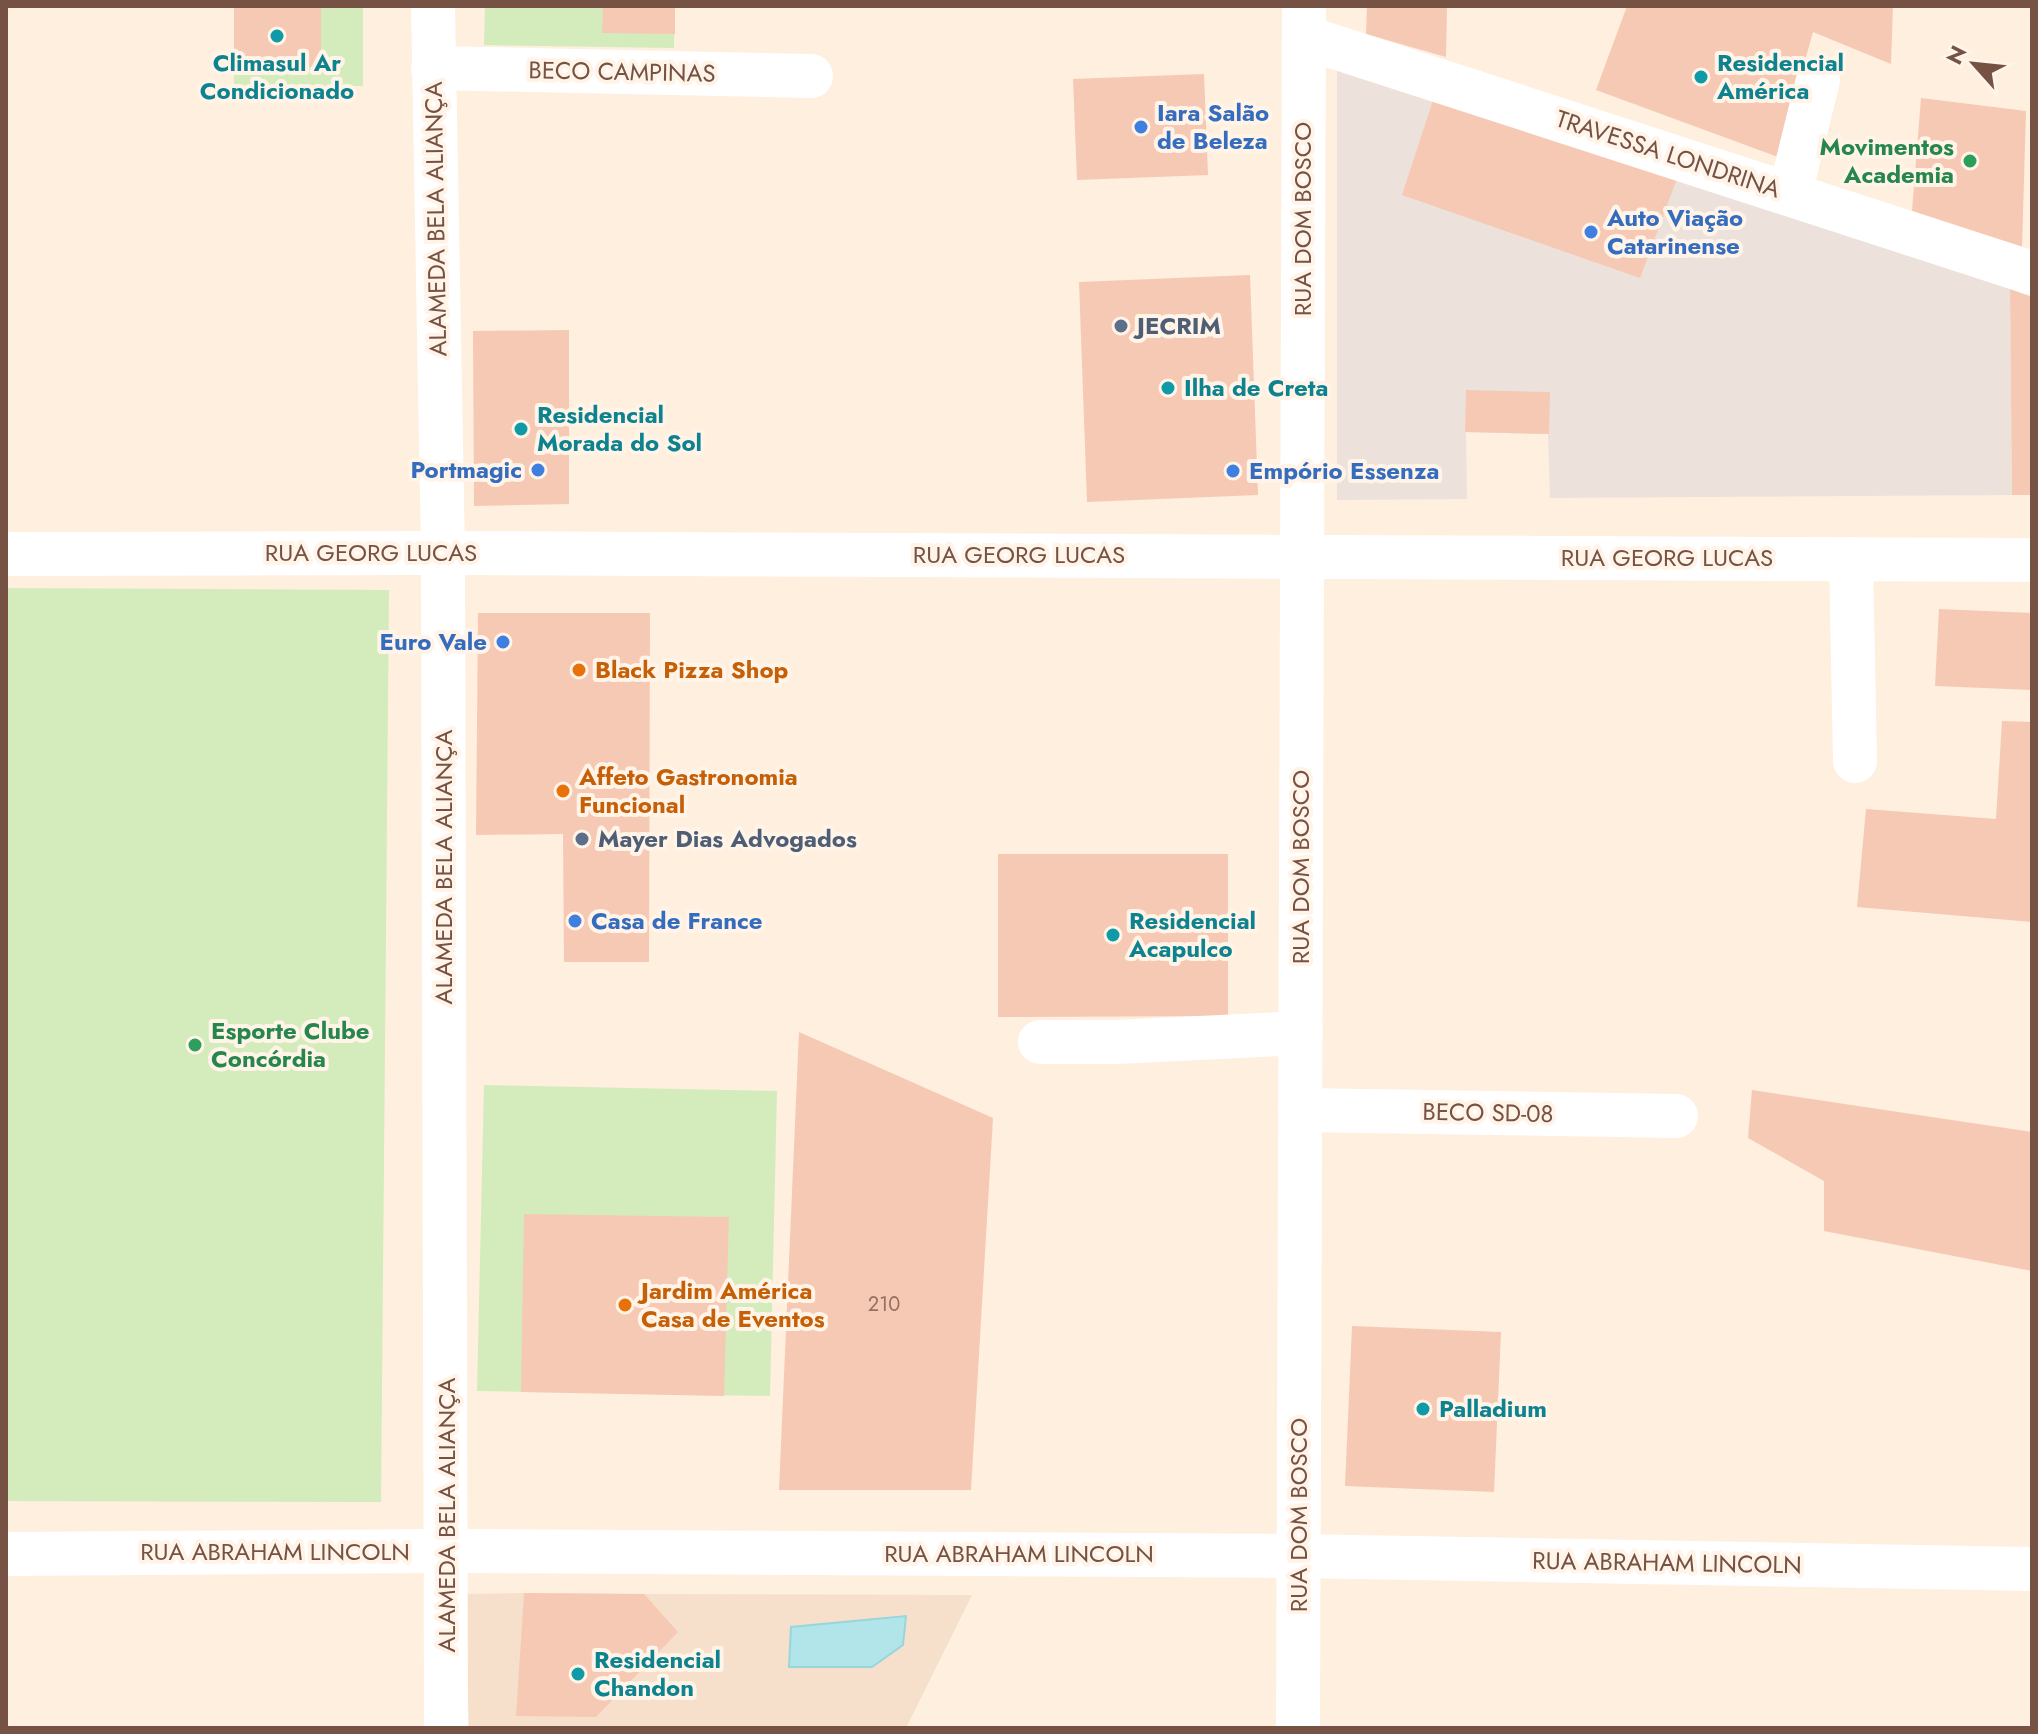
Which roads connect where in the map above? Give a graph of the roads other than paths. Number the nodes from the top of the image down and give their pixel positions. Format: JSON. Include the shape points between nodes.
{"nodes":[{"id":1,"x":433,"y":6,"type":"edge"},
{"id":2,"x":1304,"y":22,"type":"edge"},
{"id":3,"x":433,"y":68,"type":"junction"},
{"id":4,"x":811,"y":76,"type":"dead end"},
{"id":5,"x":1818,"y":80,"type":"dead end"},
{"id":6,"x":1790,"y":193,"type":"junction"},
{"id":7,"x":2032,"y":273,"type":"edge"},
{"id":8,"x":443,"y":553,"type":"junction"},
{"id":9,"x":6,"y":554,"type":"edge"},
{"id":10,"x":1302,"y":557,"type":"junction"},
{"id":11,"x":1851,"y":559,"type":"junction"},
{"id":12,"x":2032,"y":560,"type":"edge"},
{"id":13,"x":1855,"y":761,"type":"dead end"},
{"id":14,"x":1301,"y":1033,"type":"junction"},
{"id":15,"x":1040,"y":1042,"type":"dead end"},
{"id":16,"x":1300,"y":1110,"type":"junction"},
{"id":17,"x":1676,"y":1116,"type":"dead end"},
{"id":18,"x":447,"y":1551,"type":"junction"},
{"id":19,"x":6,"y":1554,"type":"edge"},
{"id":20,"x":1299,"y":1556,"type":"junction"},
{"id":21,"x":2032,"y":1569,"type":"edge"},
{"id":22,"x":446,"y":1728,"type":"edge"},
{"id":23,"x":1298,"y":1728,"type":"edge"}],
"edges":[{"from":1,"to":3,"type":"street","name":"ALAMEDA BELA ALIANÇA"},
{"from":2,"to":6,"type":"street","name":"TRAVESSA LONDRINA"},
{"from":2,"to":10,"type":"street","name":"RUA DOM BOSCO"},
{"from":3,"to":4,"type":"street","name":"BECO CAMPINAS"},
{"from":3,"to":8,"type":"street","name":"ALAMEDA BELA ALIANÇA"},
{"from":5,"to":6,"type":"street"},
{"from":6,"to":7,"type":"street","name":"TRAVESSA LONDRINA"},
{"from":8,"to":9,"type":"street","name":"RUA GEORG LUCAS"},
{"from":8,"to":10,"type":"street","name":"RUA GEORG LUCAS"},
{"from":8,"to":18,"type":"street","name":"ALAMEDA BELA ALIANÇA"},
{"from":10,"to":11,"type":"street","name":"RUA GEORG LUCAS"},
{"from":10,"to":14,"type":"street","name":"RUA DOM BOSCO"},
{"from":11,"to":12,"type":"street","name":"RUA GEORG LUCAS"},
{"from":11,"to":13,"type":"street"},
{"from":14,"to":15,"type":"street"},
{"from":14,"to":16,"type":"street","name":"RUA DOM BOSCO"},
{"from":16,"to":17,"type":"street","name":"BECO SD-08"},
{"from":16,"to":20,"type":"street","name":"RUA DOM BOSCO"},
{"from":18,"to":19,"type":"street","name":"RUA ABRAHAM LINCOLN"},
{"from":18,"to":20,"type":"street","name":"RUA ABRAHAM LINCOLN"},
{"from":18,"to":22,"type":"street","name":"ALAMEDA BELA ALIANÇA"},
{"from":20,"to":21,"type":"street","name":"RUA ABRAHAM LINCOLN"},
{"from":20,"to":23,"type":"street","name":"RUA DOM BOSCO"}]}
